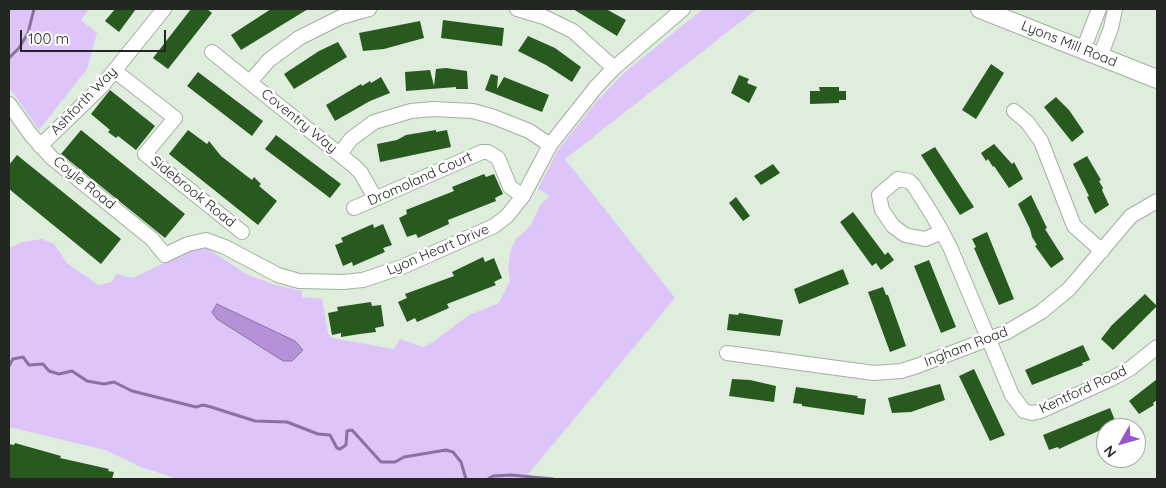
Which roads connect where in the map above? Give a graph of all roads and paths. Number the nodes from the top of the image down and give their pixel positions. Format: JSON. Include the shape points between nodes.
{"nodes":[{"id":1,"x":164,"y":9,"type":"edge"},
{"id":2,"x":369,"y":9,"type":"edge"},
{"id":3,"x":517,"y":9,"type":"edge"},
{"id":4,"x":683,"y":9,"type":"edge"},
{"id":5,"x":980,"y":9,"type":"edge"},
{"id":6,"x":1099,"y":9,"type":"edge"},
{"id":7,"x":1115,"y":9,"type":"edge"},
{"id":8,"x":339,"y":13,"type":"edge"},
{"id":9,"x":1083,"y":50,"type":"junction"},
{"id":10,"x":212,"y":52,"type":"dead end"},
{"id":11,"x":1100,"y":56,"type":"junction"},
{"id":12,"x":614,"y":68,"type":"junction"},
{"id":13,"x":114,"y":71,"type":"junction"},
{"id":14,"x":1157,"y":79,"type":"edge"},
{"id":15,"x":250,"y":82,"type":"junction"},
{"id":16,"x":9,"y":104,"type":"edge"},
{"id":17,"x":1014,"y":111,"type":"dead end"},
{"id":18,"x":550,"y":145,"type":"junction"},
{"id":19,"x":40,"y":146,"type":"junction"},
{"id":20,"x":340,"y":154,"type":"junction"},
{"id":21,"x":523,"y":196,"type":"junction"},
{"id":22,"x":376,"y":198,"type":"junction"},
{"id":23,"x":1157,"y":201,"type":"edge"},
{"id":24,"x":354,"y":208,"type":"dead end"},
{"id":25,"x":242,"y":232,"type":"dead end"},
{"id":26,"x":942,"y":232,"type":"junction"},
{"id":27,"x":1102,"y":251,"type":"junction"},
{"id":28,"x":165,"y":255,"type":"joint"},
{"id":29,"x":989,"y":338,"type":"junction"},
{"id":30,"x":1157,"y":347,"type":"edge"},
{"id":31,"x":727,"y":353,"type":"dead end"}],
"edges":[{"from":1,"to":13,"type":"street","name":"Ashforth Way"},
{"from":2,"to":8,"type":"street"},
{"from":3,"to":12,"type":"street","via":[[573,31]]},
{"from":4,"to":12,"type":"street","name":"Lyon Heart Drive"},
{"from":5,"to":9,"type":"main road","name":"Lyons Mill Road"},
{"from":6,"to":9,"type":"street"},
{"from":7,"to":11,"type":"street"},
{"from":8,"to":15,"type":"street","via":[[279,51]]},
{"from":9,"to":11,"type":"main road","name":"Lyons Mill Road"},
{"from":10,"to":15,"type":"street","name":"Coventry Way"},
{"from":11,"to":14,"type":"main road","name":"Lyons Mill Road"},
{"from":12,"to":18,"type":"street","name":"Lyon Heart Drive"},
{"from":13,"to":19,"type":"street","name":"Ashforth Way"},
{"from":13,"to":25,"type":"street","name":"Sidebrook Road","via":[[174,118],[145,154]]},
{"from":15,"to":20,"type":"street","name":"Coventry Way"},
{"from":16,"to":19,"type":"street","name":"Coyle Road"},
{"from":17,"to":27,"type":"street","via":[[1041,141],[1074,226]]},
{"from":18,"to":20,"type":"street","via":[[529,131],[494,116],[454,108],[433,108],[374,122],[351,140]]},
{"from":18,"to":21,"type":"street","name":"Lyon Heart Drive"},
{"from":19,"to":28,"type":"street","name":"Coyle Road","via":[[152,239]]},
{"from":20,"to":22,"type":"street","name":"Coventry Way","via":[[361,174]]},
{"from":21,"to":22,"type":"street","name":"Dromoland Court","via":[[510,187],[498,158],[488,152],[475,154]]},
{"from":21,"to":28,"type":"street","name":"Lyon Heart Drive","via":[[494,226],[402,267],[363,280],[299,281],[278,275],[206,240]]},
{"from":22,"to":24,"type":"street","name":"Dromoland Court"},
{"from":23,"to":27,"type":"street","name":"Ingham Road","via":[[1132,216]]},
{"from":26,"to":26,"type":"street","name":"Kentford Road","via":[[909,181],[898,179],[879,195],[882,210],[893,226],[905,235],[925,239]]},
{"from":26,"to":29,"type":"street","name":"Kentford Road"},
{"from":27,"to":29,"type":"street","name":"Ingham Road","via":[[1057,300],[1023,324]]},
{"from":29,"to":30,"type":"street","name":"Kentford Road","via":[[1012,395],[1024,411],[1032,413],[1111,379]]},
{"from":29,"to":31,"type":"street","name":"Ingham Road","via":[[901,371],[880,373]]}]}
